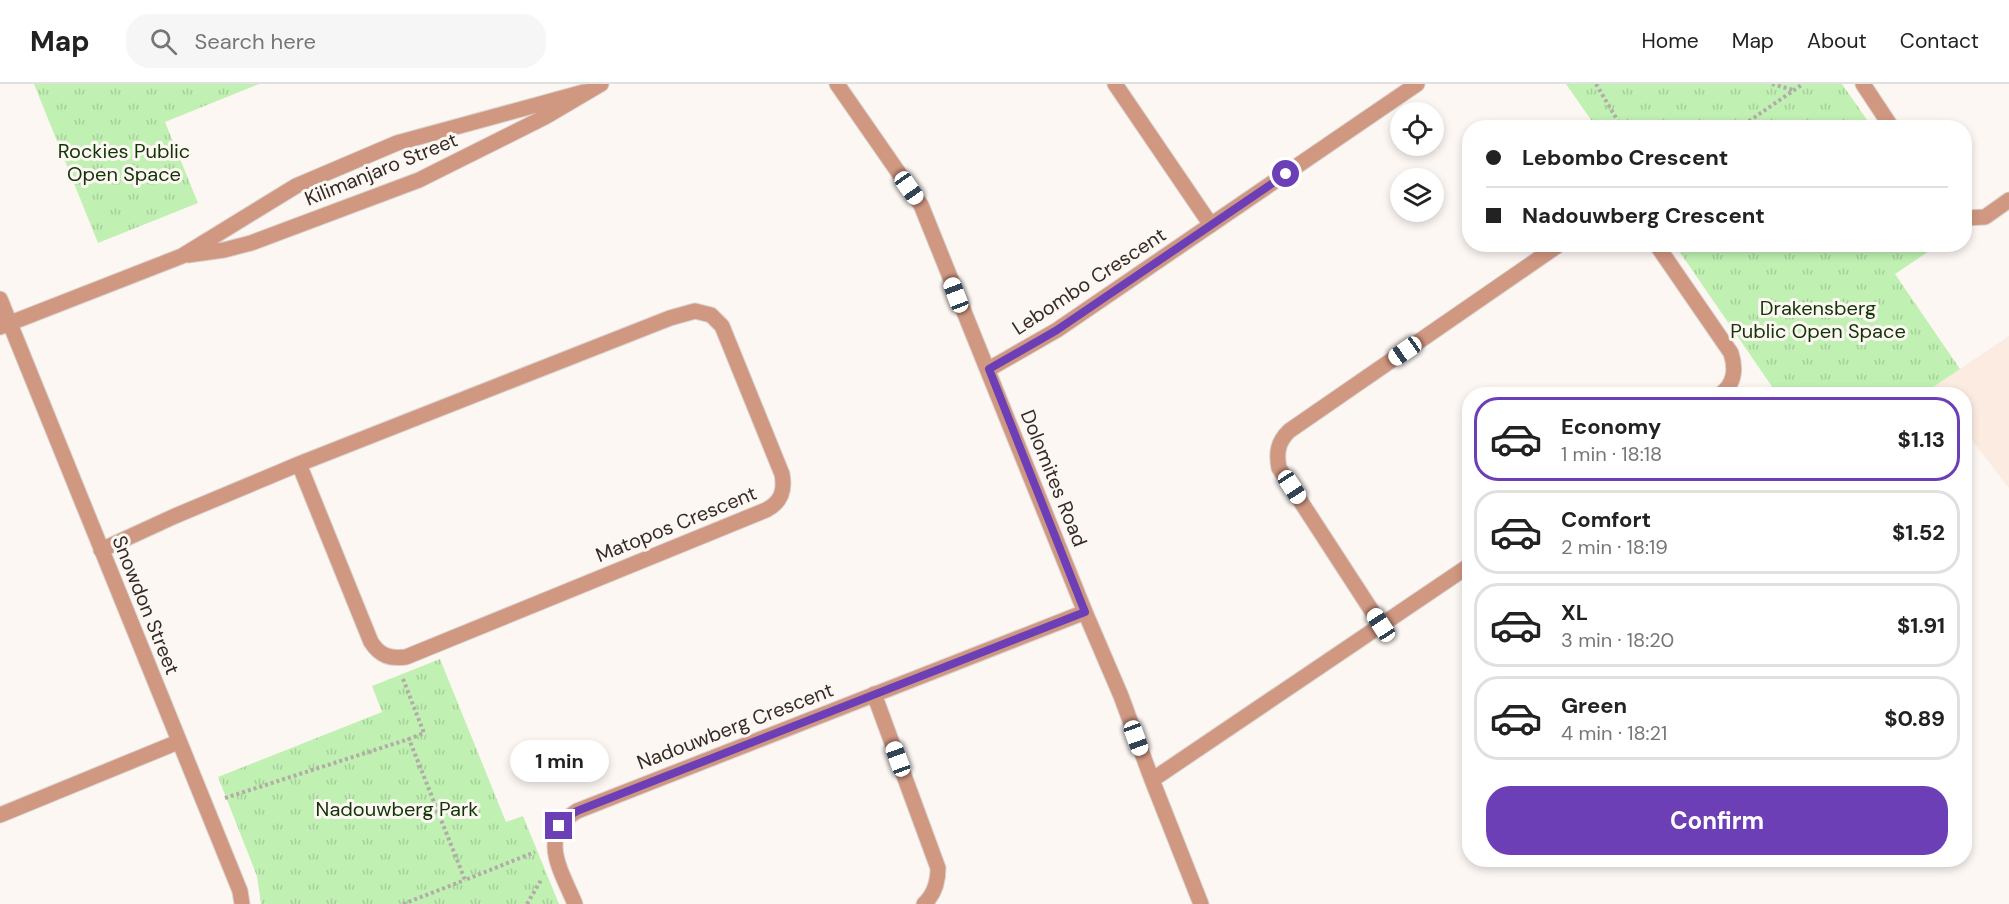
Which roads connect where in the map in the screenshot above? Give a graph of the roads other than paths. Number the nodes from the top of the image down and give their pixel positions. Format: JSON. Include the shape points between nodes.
{"nodes":[{"id":1,"x":601,"y":84,"type":"edge"},
{"id":2,"x":837,"y":84,"type":"edge"},
{"id":3,"x":1115,"y":84,"type":"edge"},
{"id":4,"x":1417,"y":84,"type":"edge"},
{"id":5,"x":1863,"y":84,"type":"edge"},
{"id":6,"x":584,"y":92,"type":"junction"},
{"id":7,"x":1887,"y":120,"type":"edge"},
{"id":8,"x":2009,"y":200,"type":"edge"},
{"id":9,"x":1972,"y":218,"type":"edge"},
{"id":10,"x":1211,"y":225,"type":"junction"},
{"id":11,"x":1548,"y":252,"type":"edge"},
{"id":12,"x":1662,"y":252,"type":"edge"},
{"id":13,"x":182,"y":255,"type":"junction"},
{"id":14,"x":0,"y":299,"type":"edge"},
{"id":15,"x":5,"y":325,"type":"edge"},
{"id":16,"x":989,"y":369,"type":"junction"},
{"id":17,"x":1728,"y":387,"type":"edge"},
{"id":18,"x":299,"y":464,"type":"junction"},
{"id":19,"x":101,"y":550,"type":"junction"},
{"id":20,"x":1462,"y":570,"type":"edge"},
{"id":21,"x":1085,"y":612,"type":"junction"},
{"id":22,"x":1381,"y":625,"type":"junction"},
{"id":23,"x":874,"y":694,"type":"junction"},
{"id":24,"x":178,"y":742,"type":"junction"},
{"id":25,"x":1152,"y":780,"type":"junction"},
{"id":26,"x":0,"y":815,"type":"edge"},
{"id":27,"x":242,"y":904,"type":"edge"},
{"id":28,"x":575,"y":904,"type":"edge"},
{"id":29,"x":924,"y":904,"type":"edge"},
{"id":30,"x":1201,"y":904,"type":"edge"}],
"edges":[{"from":1,"to":6,"type":"street","name":"Kilimanjaro Street"},
{"from":2,"to":16,"type":"street","name":"Dolomites Road","via":[[921,205]]},
{"from":3,"to":10,"type":"street"},
{"from":4,"to":10,"type":"street","name":"Lebombo Crescent"},
{"from":5,"to":7,"type":"street"},
{"from":6,"to":13,"type":"street","name":"Kilimanjaro Street","via":[[545,117],[419,180],[251,243]]},
{"from":6,"to":13,"type":"street","name":"Kilimanjaro Street","via":[[398,143],[296,186]]},
{"from":8,"to":9,"type":"street","via":[[1985,217]]},
{"from":10,"to":16,"type":"street","name":"Lebombo Crescent","via":[[1057,330]]},
{"from":11,"to":22,"type":"street","via":[[1282,439],[1278,448],[1279,468]]},
{"from":12,"to":17,"type":"street","via":[[1731,353],[1734,375]]},
{"from":13,"to":15,"type":"street","name":"Kilimanjaro Street"},
{"from":14,"to":15,"type":"street","name":"Snowdon Street"},
{"from":15,"to":19,"type":"street","name":"Snowdon Street"},
{"from":16,"to":21,"type":"street","name":"Dolomites Road"},
{"from":18,"to":18,"type":"street","name":"Matopos Crescent","via":[[695,310],[717,319],[722,326],[782,474],[783,491],[774,506],[406,657],[395,658],[376,650],[371,642]]},
{"from":18,"to":19,"type":"street","name":"Matopos Crescent"},
{"from":19,"to":24,"type":"street","name":"Snowdon Street"},
{"from":20,"to":22,"type":"street"},
{"from":21,"to":23,"type":"street","name":"Nadouwberg Crescent"},
{"from":21,"to":25,"type":"street","name":"Dolomites Road"},
{"from":22,"to":25,"type":"street"},
{"from":23,"to":28,"type":"street","name":"Nadouwberg Crescent","via":[[567,817],[559,826],[554,844]]},
{"from":23,"to":29,"type":"street","via":[[938,868],[934,893]]},
{"from":24,"to":26,"type":"street"},
{"from":24,"to":27,"type":"street","name":"Snowdon Street"},
{"from":25,"to":30,"type":"street","name":"Dolomites Road"}]}
